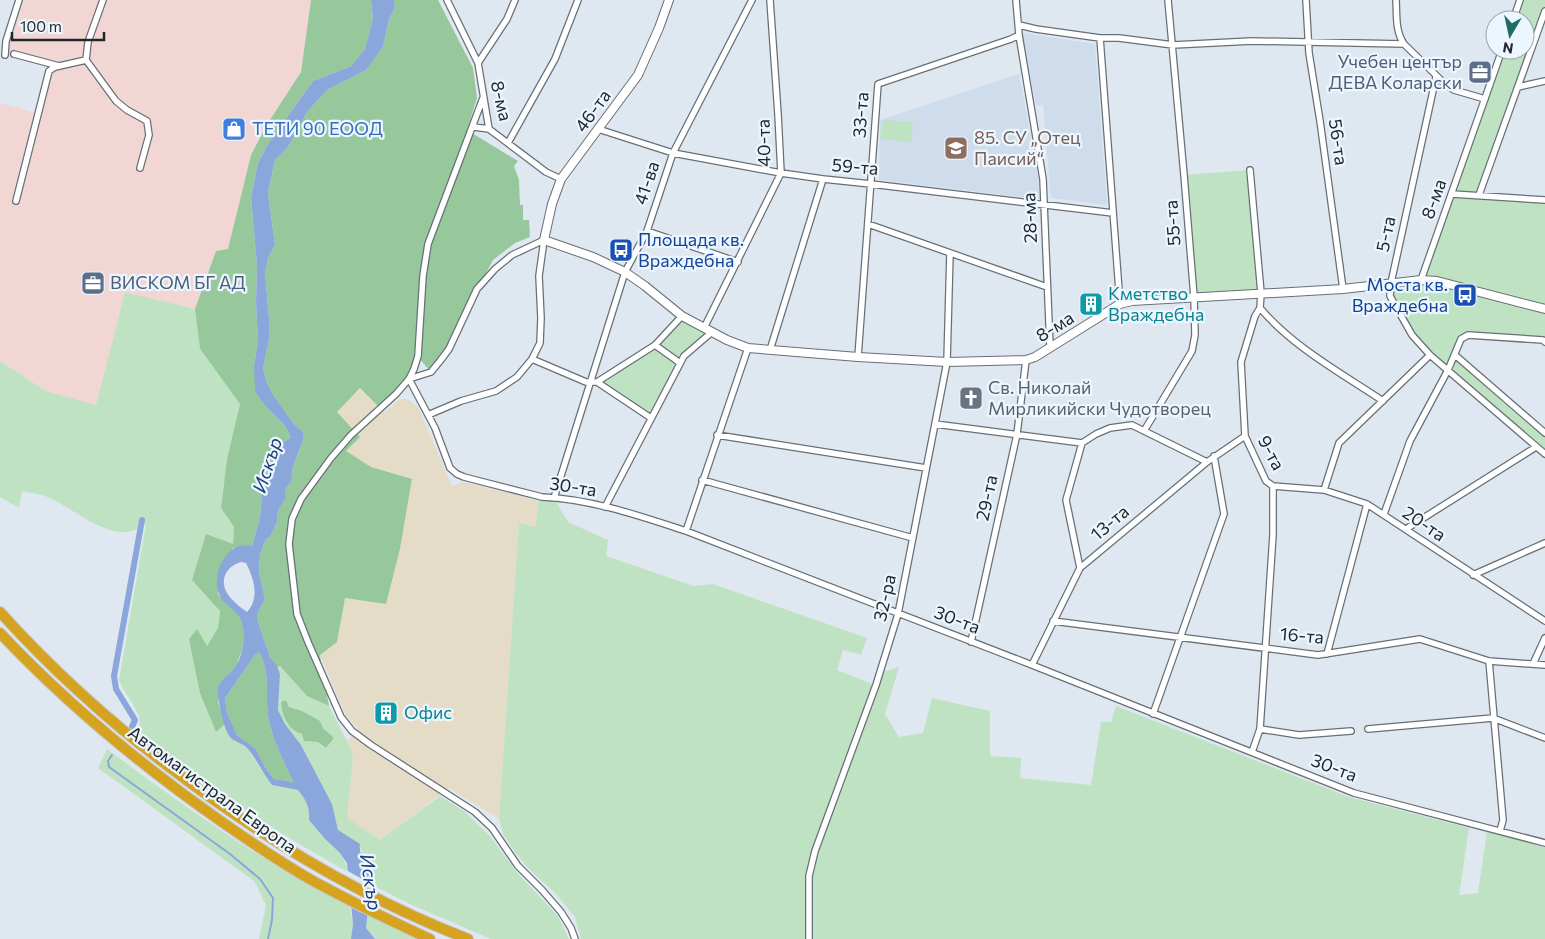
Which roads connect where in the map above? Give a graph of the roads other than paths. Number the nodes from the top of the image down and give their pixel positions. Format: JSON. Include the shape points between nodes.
{"nodes":[{"id":1,"x":19,"y":0,"type":"edge"},
{"id":2,"x":103,"y":0,"type":"edge"},
{"id":3,"x":447,"y":0,"type":"edge"},
{"id":4,"x":515,"y":0,"type":"edge"},
{"id":5,"x":578,"y":0,"type":"edge"},
{"id":6,"x":668,"y":0,"type":"edge"},
{"id":7,"x":752,"y":0,"type":"edge"},
{"id":8,"x":770,"y":0,"type":"edge"},
{"id":9,"x":1016,"y":0,"type":"edge"},
{"id":10,"x":1168,"y":0,"type":"edge"},
{"id":11,"x":1306,"y":0,"type":"edge"},
{"id":12,"x":1396,"y":0,"type":"edge"},
{"id":13,"x":1545,"y":10,"type":"edge"},
{"id":14,"x":1019,"y":25,"type":"junction"},
{"id":15,"x":1019,"y":35,"type":"junction"},
{"id":16,"x":1100,"y":38,"type":"junction"},
{"id":17,"x":1309,"y":43,"type":"junction"},
{"id":18,"x":1404,"y":44,"type":"junction"},
{"id":19,"x":1173,"y":45,"type":"junction"},
{"id":20,"x":14,"y":54,"type":"dead end"},
{"id":21,"x":5,"y":55,"type":"dead end"},
{"id":22,"x":86,"y":60,"type":"junction"},
{"id":23,"x":1499,"y":60,"type":"edge"},
{"id":24,"x":478,"y":63,"type":"junction"},
{"id":25,"x":59,"y":66,"type":"junction"},
{"id":26,"x":1436,"y":77,"type":"junction"},
{"id":27,"x":1545,"y":81,"type":"edge"},
{"id":28,"x":1518,"y":87,"type":"junction"},
{"id":29,"x":483,"y":98,"type":"junction"},
{"id":30,"x":1485,"y":99,"type":"junction"},
{"id":31,"x":474,"y":127,"type":"junction"},
{"id":32,"x":489,"y":129,"type":"junction"},
{"id":33,"x":598,"y":129,"type":"junction"},
{"id":34,"x":508,"y":142,"type":"junction"},
{"id":35,"x":673,"y":153,"type":"junction"},
{"id":36,"x":140,"y":168,"type":"dead end"},
{"id":37,"x":1250,"y":170,"type":"dead end"},
{"id":38,"x":780,"y":173,"type":"junction"},
{"id":39,"x":562,"y":179,"type":"junction"},
{"id":40,"x":823,"y":180,"type":"junction"},
{"id":41,"x":871,"y":184,"type":"junction"},
{"id":42,"x":1452,"y":194,"type":"junction"},
{"id":43,"x":1479,"y":195,"type":"junction"},
{"id":44,"x":1545,"y":200,"type":"edge"},
{"id":45,"x":16,"y":201,"type":"dead end"},
{"id":46,"x":1045,"y":204,"type":"junction"},
{"id":47,"x":1113,"y":213,"type":"junction"},
{"id":48,"x":868,"y":224,"type":"junction"},
{"id":49,"x":647,"y":231,"type":"junction"},
{"id":50,"x":544,"y":240,"type":"junction"},
{"id":51,"x":950,"y":253,"type":"junction"},
{"id":52,"x":738,"y":262,"type":"junction"},
{"id":53,"x":625,"y":272,"type":"junction"},
{"id":54,"x":1421,"y":280,"type":"junction"},
{"id":55,"x":1391,"y":283,"type":"junction"},
{"id":56,"x":1047,"y":287,"type":"junction"},
{"id":57,"x":1343,"y":289,"type":"junction"},
{"id":58,"x":1261,"y":293,"type":"junction"},
{"id":59,"x":1194,"y":297,"type":"junction"},
{"id":60,"x":1120,"y":304,"type":"junction"},
{"id":61,"x":1260,"y":308,"type":"junction"},
{"id":62,"x":1545,"y":309,"type":"edge"},
{"id":63,"x":682,"y":316,"type":"junction"},
{"id":64,"x":708,"y":330,"type":"junction"},
{"id":65,"x":1544,"y":341,"type":"edge"},
{"id":66,"x":655,"y":345,"type":"junction"},
{"id":67,"x":1050,"y":347,"type":"junction"},
{"id":68,"x":748,"y":348,"type":"junction"},
{"id":69,"x":770,"y":350,"type":"junction"},
{"id":70,"x":1430,"y":355,"type":"junction"},
{"id":71,"x":1455,"y":355,"type":"junction"},
{"id":72,"x":858,"y":357,"type":"junction"},
{"id":73,"x":532,"y":359,"type":"junction"},
{"id":74,"x":1026,"y":360,"type":"junction"},
{"id":75,"x":947,"y":362,"type":"junction"},
{"id":76,"x":680,"y":363,"type":"junction"},
{"id":77,"x":1448,"y":370,"type":"junction"},
{"id":78,"x":409,"y":379,"type":"junction"},
{"id":79,"x":594,"y":382,"type":"junction"},
{"id":80,"x":1383,"y":401,"type":"junction"},
{"id":81,"x":428,"y":415,"type":"junction"},
{"id":82,"x":651,"y":418,"type":"junction"},
{"id":83,"x":935,"y":424,"type":"junction"},
{"id":84,"x":1149,"y":424,"type":"junction"},
{"id":85,"x":1132,"y":425,"type":"junction"},
{"id":86,"x":1144,"y":431,"type":"junction"},
{"id":87,"x":1545,"y":433,"type":"edge"},
{"id":88,"x":1017,"y":434,"type":"junction"},
{"id":89,"x":717,"y":435,"type":"junction"},
{"id":90,"x":1245,"y":436,"type":"junction"},
{"id":91,"x":1082,"y":443,"type":"junction"},
{"id":92,"x":1536,"y":447,"type":"junction"},
{"id":93,"x":1545,"y":454,"type":"edge"},
{"id":94,"x":1214,"y":456,"type":"junction"},
{"id":95,"x":1206,"y":462,"type":"junction"},
{"id":96,"x":926,"y":468,"type":"junction"},
{"id":97,"x":702,"y":480,"type":"junction"},
{"id":98,"x":1273,"y":486,"type":"junction"},
{"id":99,"x":1324,"y":490,"type":"junction"},
{"id":100,"x":554,"y":498,"type":"junction"},
{"id":101,"x":1368,"y":504,"type":"junction"},
{"id":102,"x":605,"y":507,"type":"junction"},
{"id":103,"x":1384,"y":514,"type":"junction"},
{"id":104,"x":1406,"y":529,"type":"junction"},
{"id":105,"x":686,"y":531,"type":"junction"},
{"id":106,"x":913,"y":538,"type":"junction"},
{"id":107,"x":1545,"y":543,"type":"edge"},
{"id":108,"x":1080,"y":568,"type":"junction"},
{"id":109,"x":1473,"y":575,"type":"junction"},
{"id":110,"x":0,"y":612,"type":"edge"},
{"id":111,"x":898,"y":614,"type":"junction"},
{"id":112,"x":1053,"y":621,"type":"junction"},
{"id":113,"x":1545,"y":621,"type":"edge"},
{"id":114,"x":0,"y":633,"type":"edge"},
{"id":115,"x":1180,"y":636,"type":"junction"},
{"id":116,"x":1545,"y":638,"type":"edge"},
{"id":117,"x":971,"y":642,"type":"junction"},
{"id":118,"x":1266,"y":647,"type":"junction"},
{"id":119,"x":1327,"y":654,"type":"junction"},
{"id":120,"x":1489,"y":662,"type":"junction"},
{"id":121,"x":1533,"y":664,"type":"junction"},
{"id":122,"x":1032,"y":665,"type":"junction"},
{"id":123,"x":1545,"y":665,"type":"edge"},
{"id":124,"x":1153,"y":714,"type":"junction"},
{"id":125,"x":1493,"y":718,"type":"junction"},
{"id":126,"x":1260,"y":729,"type":"junction"},
{"id":127,"x":1368,"y":729,"type":"dead end"},
{"id":128,"x":1350,"y":731,"type":"dead end"},
{"id":129,"x":1545,"y":738,"type":"edge"},
{"id":130,"x":1252,"y":752,"type":"junction"},
{"id":131,"x":1500,"y":831,"type":"junction"},
{"id":132,"x":1545,"y":843,"type":"edge"},
{"id":133,"x":430,"y":939,"type":"edge"},
{"id":134,"x":468,"y":939,"type":"edge"},
{"id":135,"x":575,"y":939,"type":"edge"},
{"id":136,"x":809,"y":939,"type":"edge"}],
"edges":[{"from":1,"to":21,"type":"street"},
{"from":2,"to":22,"type":"street","via":[[88,42]]},
{"from":3,"to":24,"type":"street","name":"8-ма"},
{"from":4,"to":24,"type":"street","via":[[508,19]]},
{"from":5,"to":34,"type":"street","via":[[555,59]]},
{"from":6,"to":33,"type":"street","name":"46-та","via":[[660,28],[638,75]]},
{"from":7,"to":35,"type":"street","name":"41-ва"},
{"from":8,"to":38,"type":"street","name":"40-та"},
{"from":9,"to":14,"type":"street","name":"28-ма"},
{"from":10,"to":19,"type":"street","name":"55-та"},
{"from":11,"to":17,"type":"street","name":"56-та"},
{"from":12,"to":18,"type":"street","via":[[1397,26]]},
{"from":13,"to":28,"type":"street"},
{"from":14,"to":15,"type":"street","name":"28-ма"},
{"from":14,"to":16,"type":"street"},
{"from":15,"to":41,"type":"street","name":"33-та","via":[[878,84]]},
{"from":15,"to":46,"type":"street","name":"28-ма"},
{"from":16,"to":19,"type":"street"},
{"from":16,"to":47,"type":"street"},
{"from":17,"to":18,"type":"street"},
{"from":17,"to":19,"type":"street","via":[[1252,41]]},
{"from":17,"to":57,"type":"street","name":"56-та"},
{"from":18,"to":26,"type":"street"},
{"from":19,"to":59,"type":"street","name":"55-та"},
{"from":20,"to":25,"type":"street"},
{"from":22,"to":25,"type":"street"},
{"from":22,"to":36,"type":"street","via":[[116,101],[147,121],[149,135]]},
{"from":23,"to":30,"type":"street","name":"8-ма"},
{"from":24,"to":29,"type":"street","name":"8-ма"},
{"from":25,"to":45,"type":"street","via":[[48,74]]},
{"from":26,"to":30,"type":"street","via":[[1454,90]]},
{"from":26,"to":55,"type":"street","name":"5-та"},
{"from":27,"to":28,"type":"street"},
{"from":28,"to":43,"type":"street"},
{"from":29,"to":31,"type":"street"},
{"from":29,"to":32,"type":"street","name":"8-ма"},
{"from":30,"to":42,"type":"street","name":"8-ма"},
{"from":31,"to":32,"type":"street"},
{"from":31,"to":78,"type":"street","via":[[428,244],[418,356]]},
{"from":32,"to":34,"type":"street","name":"8-ма"},
{"from":33,"to":35,"type":"street","name":"59-та"},
{"from":33,"to":39,"type":"street","name":"46-та"},
{"from":34,"to":39,"type":"street","name":"8-ма","via":[[546,172]]},
{"from":35,"to":38,"type":"street","name":"59-та"},
{"from":35,"to":49,"type":"street","name":"41-ва"},
{"from":37,"to":58,"type":"street","name":"9-та"},
{"from":38,"to":40,"type":"street","name":"59-та"},
{"from":38,"to":52,"type":"street","name":"40-та"},
{"from":39,"to":50,"type":"street","name":"46-та","via":[[552,204]]},
{"from":40,"to":41,"type":"street","name":"59-та"},
{"from":40,"to":69,"type":"street"},
{"from":41,"to":46,"type":"street","name":"59-та"},
{"from":41,"to":48,"type":"street","name":"33-та"},
{"from":42,"to":43,"type":"street"},
{"from":42,"to":54,"type":"street","name":"8-ма"},
{"from":43,"to":44,"type":"street"},
{"from":46,"to":47,"type":"street","name":"59-та"},
{"from":46,"to":56,"type":"street","name":"28-ма"},
{"from":47,"to":60,"type":"street"},
{"from":48,"to":51,"type":"street"},
{"from":48,"to":72,"type":"street","name":"33-та"},
{"from":49,"to":52,"type":"street"},
{"from":49,"to":53,"type":"street","name":"41-ва"},
{"from":50,"to":53,"type":"street","name":"8-ма"},
{"from":50,"to":73,"type":"street","via":[[538,276],[540,343]]},
{"from":50,"to":78,"type":"street","via":[[512,256],[496,269],[477,289],[449,349],[440,361],[431,372]]},
{"from":51,"to":56,"type":"street"},
{"from":51,"to":75,"type":"street","name":"32-ра"},
{"from":52,"to":64,"type":"street","name":"40-та"},
{"from":53,"to":63,"type":"street","name":"8-ма"},
{"from":53,"to":79,"type":"street","name":"41-ва"},
{"from":54,"to":55,"type":"street","name":"8-ма"},
{"from":54,"to":62,"type":"street","via":[[1437,281]]},
{"from":55,"to":57,"type":"street","name":"8-ма"},
{"from":55,"to":70,"type":"street","name":"5-та","via":[[1390,296],[1400,315]]},
{"from":56,"to":67,"type":"street","name":"28-ма"},
{"from":57,"to":58,"type":"street","name":"8-ма"},
{"from":58,"to":59,"type":"street","name":"8-ма"},
{"from":58,"to":61,"type":"street","name":"9-та"},
{"from":59,"to":60,"type":"street","name":"8-ма"},
{"from":59,"to":84,"type":"street","name":"55-та","via":[[1192,351]]},
{"from":60,"to":67,"type":"street","name":"8-ма"},
{"from":61,"to":80,"type":"street","via":[[1319,359]]},
{"from":61,"to":90,"type":"street","name":"9-та","via":[[1241,362]]},
{"from":63,"to":64,"type":"street","name":"8-ма"},
{"from":63,"to":66,"type":"street"},
{"from":64,"to":68,"type":"street","name":"8-ма"},
{"from":64,"to":76,"type":"street","name":"40-та"},
{"from":65,"to":71,"type":"street","via":[[1468,335],[1461,339]]},
{"from":66,"to":76,"type":"street"},
{"from":66,"to":79,"type":"street"},
{"from":67,"to":74,"type":"street","name":"8-ма"},
{"from":68,"to":69,"type":"street","name":"8-ма"},
{"from":68,"to":89,"type":"street"},
{"from":69,"to":72,"type":"street","name":"8-ма"},
{"from":70,"to":77,"type":"street","name":"5-та"},
{"from":70,"to":80,"type":"street"},
{"from":71,"to":77,"type":"street"},
{"from":71,"to":87,"type":"street"},
{"from":72,"to":75,"type":"street","name":"8-ма"},
{"from":73,"to":79,"type":"street"},
{"from":73,"to":81,"type":"street","via":[[517,377],[496,391]]},
{"from":74,"to":75,"type":"street","name":"8-ма"},
{"from":74,"to":88,"type":"street","name":"29-та"},
{"from":75,"to":83,"type":"street","name":"32-ра"},
{"from":76,"to":82,"type":"street","name":"40-та"},
{"from":77,"to":92,"type":"street","name":"5-та"},
{"from":77,"to":103,"type":"street","via":[[1410,441]]},
{"from":78,"to":81,"type":"street","name":"30-та"},
{"from":78,"to":135,"type":"street","via":[[351,435],[301,498],[292,519],[289,544],[297,614],[341,717],[352,731],[475,812],[492,828],[518,866],[561,912]]},
{"from":79,"to":82,"type":"street"},
{"from":79,"to":100,"type":"street","name":"41-ва"},
{"from":80,"to":99,"type":"street","via":[[1339,443]]},
{"from":81,"to":100,"type":"street","name":"30-та","via":[[450,468],[456,474]]},
{"from":82,"to":102,"type":"street","name":"40-та"},
{"from":83,"to":88,"type":"street"},
{"from":83,"to":96,"type":"street","name":"32-ра"},
{"from":84,"to":85,"type":"street"},
{"from":84,"to":86,"type":"street","name":"55-та"},
{"from":85,"to":86,"type":"street"},
{"from":85,"to":91,"type":"street","via":[[1110,428]]},
{"from":86,"to":95,"type":"street"},
{"from":88,"to":91,"type":"street"},
{"from":88,"to":117,"type":"street","name":"29-та"},
{"from":89,"to":96,"type":"street"},
{"from":89,"to":97,"type":"street"},
{"from":90,"to":94,"type":"street","name":"13-та"},
{"from":90,"to":98,"type":"street","name":"9-та","via":[[1266,481]]},
{"from":91,"to":108,"type":"street","via":[[1066,500]]},
{"from":92,"to":93,"type":"street","name":"5-та"},
{"from":92,"to":104,"type":"street"},
{"from":94,"to":95,"type":"street","name":"13-та"},
{"from":94,"to":115,"type":"street","via":[[1224,514]]},
{"from":95,"to":108,"type":"street","name":"13-та"},
{"from":96,"to":106,"type":"street","name":"32-ра"},
{"from":97,"to":105,"type":"street"},
{"from":97,"to":106,"type":"street"},
{"from":98,"to":99,"type":"street","name":"20-та"},
{"from":98,"to":118,"type":"street","name":"9-та"},
{"from":99,"to":101,"type":"street","name":"20-та"},
{"from":100,"to":102,"type":"street","name":"30-та"},
{"from":101,"to":103,"type":"street","name":"20-та"},
{"from":101,"to":119,"type":"street"},
{"from":102,"to":105,"type":"street","name":"30-та"},
{"from":103,"to":104,"type":"street","name":"20-та"},
{"from":104,"to":109,"type":"street","name":"20-та"},
{"from":105,"to":111,"type":"street","name":"30-та"},
{"from":106,"to":111,"type":"street","name":"32-ра"},
{"from":107,"to":109,"type":"street"},
{"from":108,"to":112,"type":"street","name":"13-та"},
{"from":109,"to":113,"type":"street","name":"20-та"},
{"from":110,"to":134,"type":"highway","name":"Автомагистрала Европа","via":[[117,724],[191,782],[323,869]]},
{"from":111,"to":117,"type":"street","name":"30-та"},
{"from":111,"to":136,"type":"street","name":"32-ра","via":[[876,685],[815,851],[809,876]]},
{"from":112,"to":115,"type":"street","name":"16-та"},
{"from":112,"to":122,"type":"street","name":"13-та"},
{"from":114,"to":133,"type":"highway","name":"Автомагистрала Европа","via":[[107,734],[183,794],[265,852],[314,881]]},
{"from":115,"to":118,"type":"street","name":"16-та"},
{"from":115,"to":124,"type":"street"},
{"from":116,"to":121,"type":"street"},
{"from":117,"to":122,"type":"street","name":"30-та"},
{"from":118,"to":119,"type":"street","name":"16-та"},
{"from":118,"to":126,"type":"street","name":"9-та"},
{"from":119,"to":120,"type":"street","name":"16-та","via":[[1420,639]]},
{"from":120,"to":121,"type":"street","name":"16-та"},
{"from":120,"to":125,"type":"street"},
{"from":121,"to":123,"type":"street","name":"16-та"},
{"from":122,"to":124,"type":"street","name":"30-та"},
{"from":124,"to":130,"type":"street","name":"30-та"},
{"from":125,"to":127,"type":"street"},
{"from":125,"to":129,"type":"street"},
{"from":125,"to":131,"type":"street","via":[[1503,820]]},
{"from":126,"to":128,"type":"street","via":[[1299,735]]},
{"from":126,"to":130,"type":"street","name":"9-та"},
{"from":130,"to":131,"type":"street","name":"30-та","via":[[1354,793]]},
{"from":131,"to":132,"type":"street","name":"30-та"}]}
